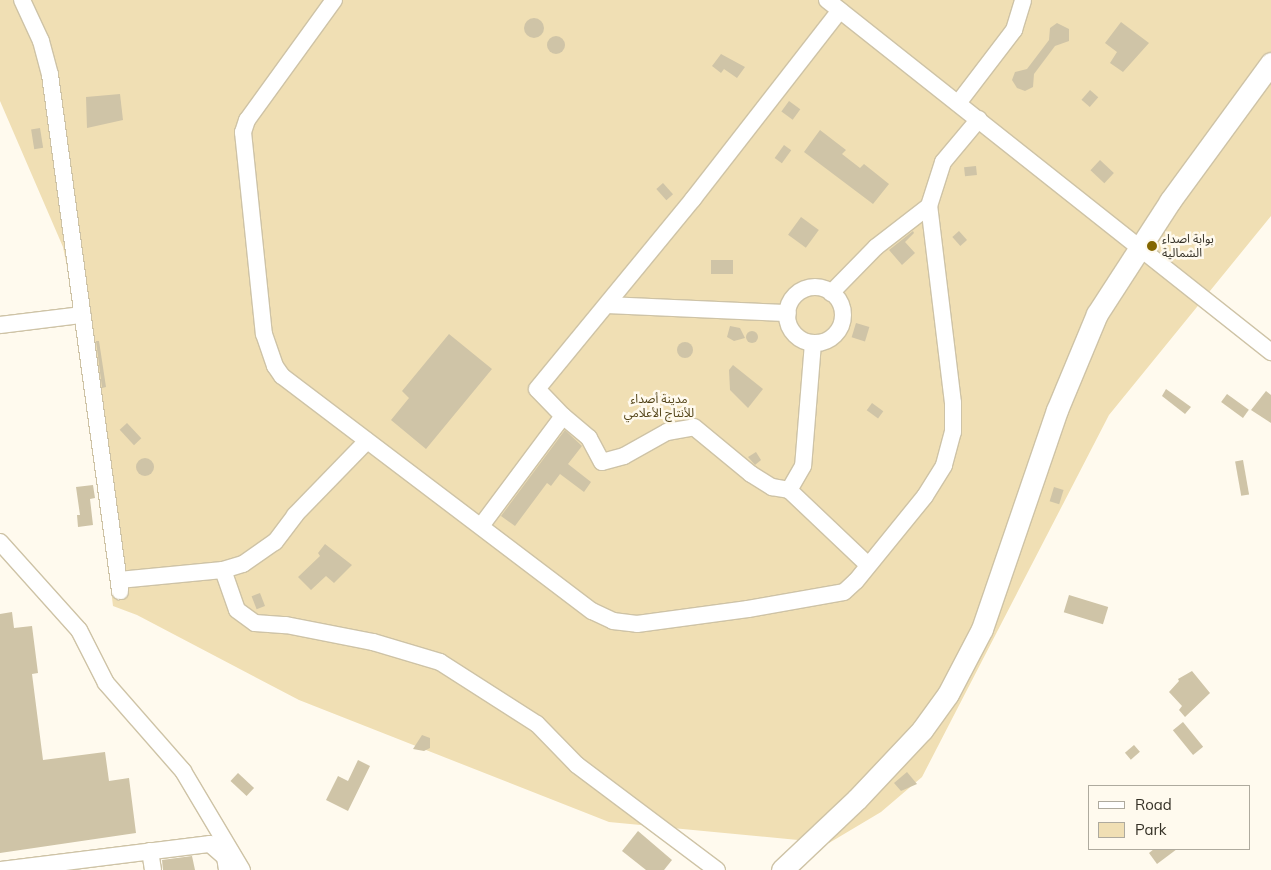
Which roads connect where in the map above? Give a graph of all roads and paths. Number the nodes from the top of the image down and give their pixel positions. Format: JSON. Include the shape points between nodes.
{"nodes":[{"id":1,"x":22,"y":0,"type":"edge"},
{"id":2,"x":1023,"y":0,"type":"edge"},
{"id":3,"x":325,"y":3,"type":"edge"},
{"id":4,"x":834,"y":5,"type":"edge"},
{"id":5,"x":1271,"y":63,"type":"edge"},
{"id":6,"x":960,"y":102,"type":"junction"},
{"id":7,"x":979,"y":119,"type":"junction"},
{"id":8,"x":929,"y":206,"type":"junction"},
{"id":9,"x":1141,"y":247,"type":"junction"},
{"id":10,"x":831,"y":293,"type":"junction"},
{"id":11,"x":609,"y":305,"type":"junction"},
{"id":12,"x":788,"y":312,"type":"junction"},
{"id":13,"x":82,"y":315,"type":"junction"},
{"id":14,"x":0,"y":325,"type":"edge"},
{"id":15,"x":814,"y":343,"type":"junction"},
{"id":16,"x":1271,"y":352,"type":"edge"},
{"id":17,"x":563,"y":416,"type":"junction"},
{"id":18,"x":368,"y":441,"type":"junction"},
{"id":19,"x":789,"y":490,"type":"junction"},
{"id":20,"x":481,"y":526,"type":"junction"},
{"id":21,"x":0,"y":542,"type":"edge"},
{"id":22,"x":868,"y":565,"type":"junction"},
{"id":23,"x":223,"y":570,"type":"junction"},
{"id":24,"x":150,"y":851,"type":"junction"},
{"id":25,"x":1,"y":870,"type":"edge"},
{"id":26,"x":153,"y":870,"type":"edge"},
{"id":27,"x":227,"y":870,"type":"edge"},
{"id":28,"x":242,"y":870,"type":"edge"},
{"id":29,"x":717,"y":870,"type":"edge"},
{"id":30,"x":782,"y":870,"type":"edge"}],
"edges":[{"from":1,"to":13,"type":"street","via":[[41,41],[50,74]]},
{"from":2,"to":6,"type":"street","via":[[1014,30]]},
{"from":3,"to":18,"type":"street","via":[[247,120],[243,132],[264,334],[274,366],[282,376]]},
{"from":4,"to":6,"type":"street"},
{"from":4,"to":11,"type":"street"},
{"from":5,"to":9,"type":"main road","via":[[1170,201]]},
{"from":6,"to":7,"type":"street"},
{"from":7,"to":8,"type":"street","via":[[944,162]]},
{"from":7,"to":9,"type":"street"},
{"from":8,"to":10,"type":"street","via":[[876,247]]},
{"from":8,"to":22,"type":"street","via":[[953,403],[950,451],[934,482]]},
{"from":9,"to":16,"type":"street"},
{"from":9,"to":30,"type":"main road","via":[[1097,314],[1057,410],[982,629],[948,694],[922,730],[857,799]]},
{"from":10,"to":12,"type":"street","via":[[823,288],[804,290],[796,295]]},
{"from":10,"to":15,"type":"street","via":[[842,307],[841,325],[830,338]]},
{"from":11,"to":12,"type":"street"},
{"from":11,"to":17,"type":"street","via":[[537,389]]},
{"from":12,"to":15,"type":"street","via":[[792,330],[805,341]]},
{"from":13,"to":14,"type":"street"},
{"from":13,"to":23,"type":"street","via":[[120,585]]},
{"from":15,"to":19,"type":"street","via":[[803,466]]},
{"from":17,"to":19,"type":"street","via":[[589,438],[602,462],[632,452],[666,432],[694,427],[751,474],[772,487]]},
{"from":17,"to":20,"type":"street"},
{"from":18,"to":20,"type":"street"},
{"from":18,"to":23,"type":"street","via":[[295,515],[274,542],[242,564]]},
{"from":19,"to":22,"type":"street"},
{"from":20,"to":22,"type":"street","via":[[592,611],[624,623],[831,596],[844,592]]},
{"from":21,"to":28,"type":"street","via":[[79,630],[106,682],[183,772]]},
{"from":23,"to":29,"type":"street","via":[[238,610],[255,623],[286,624],[374,642],[440,662],[537,724],[577,764]]},
{"from":24,"to":25,"type":"street"},
{"from":24,"to":26,"type":"street"},
{"from":24,"to":27,"type":"street","via":[[210,844],[225,857]]}]}
